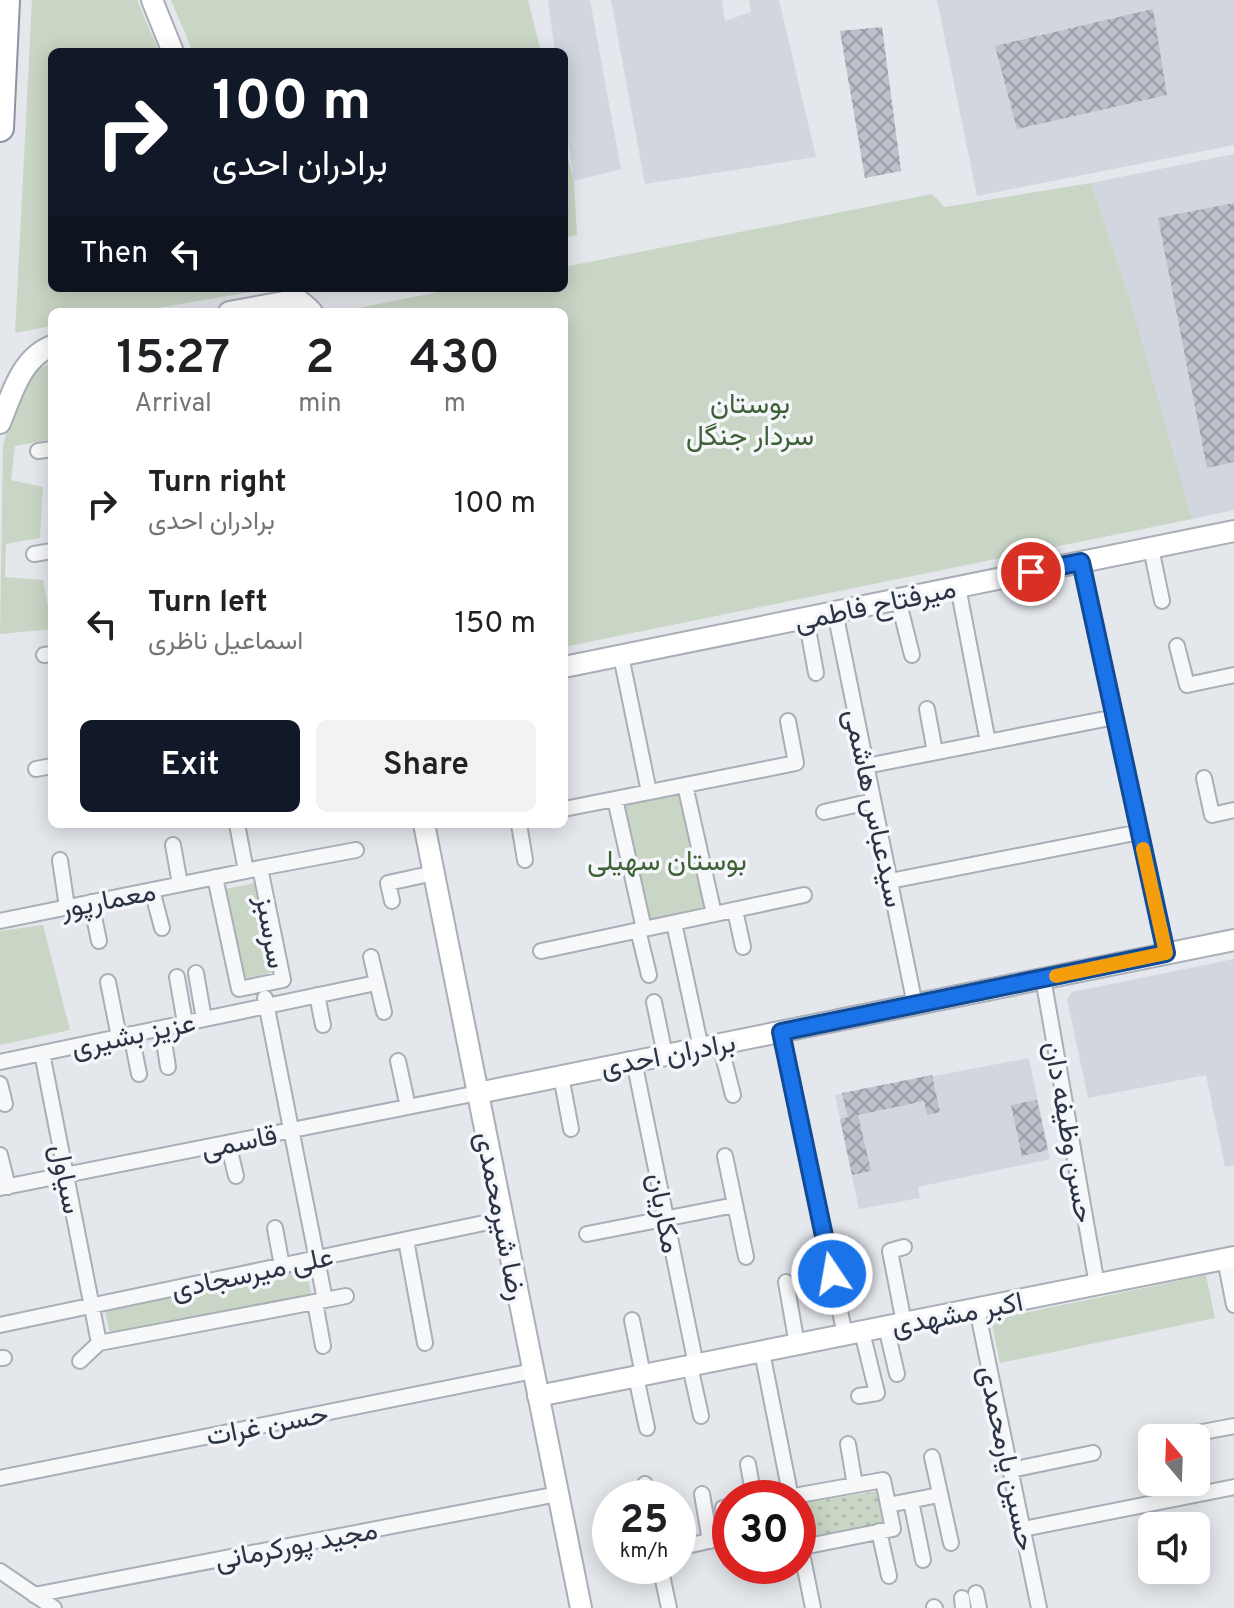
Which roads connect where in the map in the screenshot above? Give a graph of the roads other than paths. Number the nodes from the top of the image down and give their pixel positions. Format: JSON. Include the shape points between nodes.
{"nodes":[{"id":1,"x":6,"y":0,"type":"edge"},
{"id":2,"x":152,"y":0,"type":"edge"},
{"id":3,"x":171,"y":48,"type":"edge"},
{"id":4,"x":0,"y":128,"type":"edge"},
{"id":5,"x":299,"y":300,"type":"edge"},
{"id":6,"x":252,"y":308,"type":"edge"},
{"id":7,"x":48,"y":348,"type":"edge"},
{"id":8,"x":0,"y":423,"type":"edge"},
{"id":9,"x":1234,"y":531,"type":"edge"},
{"id":10,"x":1151,"y":548,"type":"junction"},
{"id":11,"x":48,"y":552,"type":"edge"},
{"id":12,"x":34,"y":554,"type":"dead end"},
{"id":13,"x":1081,"y":562,"type":"junction"},
{"id":14,"x":958,"y":587,"type":"junction"},
{"id":15,"x":898,"y":599,"type":"junction"},
{"id":16,"x":1162,"y":601,"type":"dead end"},
{"id":17,"x":835,"y":612,"type":"junction"},
{"id":18,"x":806,"y":618,"type":"junction"},
{"id":19,"x":1177,"y":646,"type":"dead end"},
{"id":20,"x":912,"y":655,"type":"dead end"},
{"id":21,"x":621,"y":656,"type":"junction"},
{"id":22,"x":568,"y":666,"type":"edge"},
{"id":23,"x":816,"y":673,"type":"dead end"},
{"id":24,"x":1234,"y":675,"type":"edge"},
{"id":25,"x":927,"y":709,"type":"dead end"},
{"id":26,"x":1115,"y":717,"type":"junction"},
{"id":27,"x":788,"y":721,"type":"dead end"},
{"id":28,"x":988,"y":742,"type":"junction"},
{"id":29,"x":935,"y":752,"type":"junction"},
{"id":30,"x":866,"y":766,"type":"junction"},
{"id":31,"x":48,"y":767,"type":"edge"},
{"id":32,"x":36,"y":769,"type":"dead end"},
{"id":33,"x":1204,"y":778,"type":"dead end"},
{"id":34,"x":685,"y":785,"type":"junction"},
{"id":35,"x":649,"y":792,"type":"junction"},
{"id":36,"x":615,"y":799,"type":"junction"},
{"id":37,"x":873,"y":801,"type":"junction"},
{"id":38,"x":568,"y":808,"type":"edge"},
{"id":39,"x":1234,"y":810,"type":"edge"},
{"id":40,"x":824,"y":812,"type":"dead end"},
{"id":41,"x":238,"y":828,"type":"edge"},
{"id":42,"x":425,"y":828,"type":"edge"},
{"id":43,"x":520,"y":828,"type":"edge"},
{"id":44,"x":1140,"y":832,"type":"junction"},
{"id":45,"x":173,"y":845,"type":"dead end"},
{"id":46,"x":356,"y":850,"type":"dead end"},
{"id":47,"x":60,"y":860,"type":"dead end"},
{"id":48,"x":525,"y":860,"type":"dead end"},
{"id":49,"x":253,"y":870,"type":"junction"},
{"id":50,"x":434,"y":873,"type":"junction"},
{"id":51,"x":215,"y":877,"type":"junction"},
{"id":52,"x":890,"y":881,"type":"junction"},
{"id":53,"x":180,"y":884,"type":"junction"},
{"id":54,"x":152,"y":890,"type":"junction"},
{"id":55,"x":804,"y":895,"type":"dead end"},
{"id":56,"x":392,"y":901,"type":"dead end"},
{"id":57,"x":91,"y":902,"type":"junction"},
{"id":58,"x":67,"y":907,"type":"junction"},
{"id":59,"x":735,"y":910,"type":"junction"},
{"id":60,"x":714,"y":914,"type":"junction"},
{"id":61,"x":0,"y":921,"type":"edge"},
{"id":62,"x":674,"y":923,"type":"junction"},
{"id":63,"x":162,"y":928,"type":"dead end"},
{"id":64,"x":641,"y":930,"type":"junction"},
{"id":65,"x":1234,"y":940,"type":"edge"},
{"id":66,"x":99,"y":941,"type":"dead end"},
{"id":67,"x":743,"y":947,"type":"dead end"},
{"id":68,"x":541,"y":951,"type":"dead end"},
{"id":69,"x":1166,"y":953,"type":"junction"},
{"id":70,"x":371,"y":957,"type":"dead end"},
{"id":71,"x":196,"y":973,"type":"dead end"},
{"id":72,"x":649,"y":975,"type":"dead end"},
{"id":73,"x":177,"y":977,"type":"dead end"},
{"id":74,"x":1043,"y":978,"type":"junction"},
{"id":75,"x":108,"y":982,"type":"dead end"},
{"id":76,"x":376,"y":983,"type":"junction"},
{"id":77,"x":263,"y":985,"type":"junction"},
{"id":78,"x":317,"y":995,"type":"junction"},
{"id":79,"x":654,"y":1002,"type":"dead end"},
{"id":80,"x":915,"y":1005,"type":"junction"},
{"id":81,"x":266,"y":1006,"type":"junction"},
{"id":82,"x":384,"y":1012,"type":"dead end"},
{"id":83,"x":204,"y":1019,"type":"junction"},
{"id":84,"x":185,"y":1023,"type":"junction"},
{"id":85,"x":323,"y":1025,"type":"dead end"},
{"id":86,"x":162,"y":1028,"type":"junction"},
{"id":87,"x":781,"y":1032,"type":"junction"},
{"id":88,"x":125,"y":1036,"type":"junction"},
{"id":89,"x":711,"y":1046,"type":"junction"},
{"id":90,"x":42,"y":1053,"type":"junction"},
{"id":91,"x":665,"y":1055,"type":"junction"},
{"id":92,"x":398,"y":1061,"type":"dead end"},
{"id":93,"x":634,"y":1061,"type":"junction"},
{"id":94,"x":0,"y":1062,"type":"edge"},
{"id":95,"x":168,"y":1067,"type":"dead end"},
{"id":96,"x":139,"y":1074,"type":"dead end"},
{"id":97,"x":561,"y":1076,"type":"junction"},
{"id":98,"x":0,"y":1084,"type":"edge"},
{"id":99,"x":478,"y":1093,"type":"junction"},
{"id":100,"x":733,"y":1095,"type":"dead end"},
{"id":101,"x":5,"y":1104,"type":"dead end"},
{"id":102,"x":408,"y":1107,"type":"junction"},
{"id":103,"x":571,"y":1129,"type":"dead end"},
{"id":104,"x":291,"y":1130,"type":"junction"},
{"id":105,"x":228,"y":1143,"type":"junction"},
{"id":106,"x":0,"y":1155,"type":"edge"},
{"id":107,"x":725,"y":1156,"type":"dead end"},
{"id":108,"x":66,"y":1175,"type":"junction"},
{"id":109,"x":236,"y":1176,"type":"dead end"},
{"id":110,"x":4,"y":1188,"type":"edge"},
{"id":111,"x":735,"y":1205,"type":"junction"},
{"id":112,"x":503,"y":1219,"type":"junction"},
{"id":113,"x":666,"y":1219,"type":"junction"},
{"id":114,"x":275,"y":1228,"type":"dead end"},
{"id":115,"x":587,"y":1234,"type":"dead end"},
{"id":116,"x":406,"y":1240,"type":"junction"},
{"id":117,"x":890,"y":1251,"type":"dead end"},
{"id":118,"x":746,"y":1257,"type":"dead end"},
{"id":119,"x":1229,"y":1258,"type":"edge"},
{"id":120,"x":316,"y":1259,"type":"junction"},
{"id":121,"x":282,"y":1266,"type":"junction"},
{"id":122,"x":786,"y":1282,"type":"dead end"},
{"id":123,"x":1097,"y":1285,"type":"junction"},
{"id":124,"x":346,"y":1296,"type":"dead end"},
{"id":125,"x":320,"y":1301,"type":"junction"},
{"id":126,"x":1234,"y":1305,"type":"edge"},
{"id":127,"x":92,"y":1306,"type":"junction"},
{"id":128,"x":977,"y":1309,"type":"junction"},
{"id":129,"x":632,"y":1320,"type":"dead end"},
{"id":130,"x":0,"y":1325,"type":"edge"},
{"id":131,"x":895,"y":1325,"type":"junction"},
{"id":132,"x":853,"y":1334,"type":"junction"},
{"id":133,"x":99,"y":1343,"type":"junction"},
{"id":134,"x":425,"y":1343,"type":"dead end"},
{"id":135,"x":797,"y":1345,"type":"junction"},
{"id":136,"x":323,"y":1346,"type":"dead end"},
{"id":137,"x":762,"y":1352,"type":"junction"},
{"id":138,"x":80,"y":1361,"type":"dead end"},
{"id":139,"x":693,"y":1366,"type":"junction"},
{"id":140,"x":533,"y":1371,"type":"junction"},
{"id":141,"x":897,"y":1374,"type":"dead end"},
{"id":142,"x":639,"y":1376,"type":"junction"},
{"id":143,"x":538,"y":1396,"type":"junction"},
{"id":144,"x":859,"y":1396,"type":"dead end"},
{"id":145,"x":701,"y":1416,"type":"dead end"},
{"id":146,"x":1234,"y":1426,"type":"edge"},
{"id":147,"x":647,"y":1428,"type":"dead end"},
{"id":148,"x":1210,"y":1431,"type":"edge"},
{"id":149,"x":848,"y":1444,"type":"dead end"},
{"id":150,"x":1093,"y":1453,"type":"dead end"},
{"id":151,"x":932,"y":1457,"type":"dead end"},
{"id":152,"x":748,"y":1464,"type":"dead end"},
{"id":153,"x":1011,"y":1470,"type":"junction"},
{"id":154,"x":0,"y":1478,"type":"edge"},
{"id":155,"x":751,"y":1480,"type":"edge"},
{"id":156,"x":785,"y":1480,"type":"edge"},
{"id":157,"x":855,"y":1485,"type":"junction"},
{"id":158,"x":1234,"y":1487,"type":"edge"},
{"id":159,"x":816,"y":1493,"type":"edge"},
{"id":160,"x":558,"y":1494,"type":"junction"},
{"id":161,"x":702,"y":1494,"type":"dead end"},
{"id":162,"x":939,"y":1495,"type":"junction"},
{"id":163,"x":911,"y":1501,"type":"junction"},
{"id":164,"x":888,"y":1505,"type":"junction"},
{"id":165,"x":1023,"y":1529,"type":"junction"},
{"id":166,"x":879,"y":1531,"type":"junction"},
{"id":167,"x":816,"y":1540,"type":"edge"},
{"id":168,"x":710,"y":1541,"type":"joint"},
{"id":169,"x":951,"y":1543,"type":"dead end"},
{"id":170,"x":696,"y":1544,"type":"edge"},
{"id":171,"x":923,"y":1560,"type":"dead end"},
{"id":172,"x":0,"y":1571,"type":"edge"},
{"id":173,"x":889,"y":1576,"type":"dead end"},
{"id":174,"x":664,"y":1584,"type":"edge"},
{"id":175,"x":808,"y":1584,"type":"edge"},
{"id":176,"x":34,"y":1595,"type":"junction"},
{"id":177,"x":54,"y":1608,"type":"edge"},
{"id":178,"x":581,"y":1608,"type":"edge"},
{"id":179,"x":669,"y":1608,"type":"edge"},
{"id":180,"x":813,"y":1608,"type":"edge"},
{"id":181,"x":1039,"y":1608,"type":"edge"}],
"edges":[{"from":1,"to":4,"type":"highway"},
{"from":2,"to":3,"type":"street"},
{"from":5,"to":6,"type":"street"},
{"from":7,"to":8,"type":"street","via":[[32,358],[20,375]]},
{"from":9,"to":10,"type":"street","name":"میرفتاح فاطمی"},
{"from":10,"to":13,"type":"street","name":"میرفتاح فاطمی"},
{"from":10,"to":16,"type":"street"},
{"from":11,"to":12,"type":"street"},
{"from":13,"to":14,"type":"street","name":"میرفتاح فاطمی"},
{"from":13,"to":26,"type":"street"},
{"from":14,"to":15,"type":"street","name":"میرفتاح فاطمی"},
{"from":14,"to":28,"type":"street"},
{"from":15,"to":17,"type":"street","name":"میرفتاح فاطمی"},
{"from":15,"to":20,"type":"street"},
{"from":17,"to":18,"type":"street","name":"میرفتاح فاطمی"},
{"from":17,"to":30,"type":"street","name":"سیدعباس هاشمی"},
{"from":18,"to":21,"type":"street","name":"میرفتاح فاطمی"},
{"from":18,"to":23,"type":"street"},
{"from":19,"to":24,"type":"street","via":[[1187,685]]},
{"from":21,"to":22,"type":"street","name":"میرفتاح فاطمی"},
{"from":21,"to":35,"type":"street"},
{"from":25,"to":29,"type":"street"},
{"from":26,"to":28,"type":"street"},
{"from":26,"to":44,"type":"street"},
{"from":27,"to":34,"type":"street","via":[[796,763]]},
{"from":28,"to":29,"type":"street"},
{"from":29,"to":30,"type":"street"},
{"from":30,"to":37,"type":"street","name":"سیدعباس هاشمی"},
{"from":31,"to":32,"type":"street"},
{"from":33,"to":39,"type":"street","via":[[1212,815]]},
{"from":34,"to":35,"type":"street"},
{"from":34,"to":60,"type":"street"},
{"from":35,"to":36,"type":"street"},
{"from":36,"to":38,"type":"street"},
{"from":36,"to":64,"type":"street"},
{"from":37,"to":40,"type":"street"},
{"from":37,"to":52,"type":"street","name":"سیدعباس هاشمی"},
{"from":41,"to":49,"type":"street"},
{"from":42,"to":50,"type":"street","name":"رضا شیرمحمدی"},
{"from":43,"to":48,"type":"street"},
{"from":44,"to":52,"type":"street"},
{"from":44,"to":69,"type":"street"},
{"from":45,"to":53,"type":"street"},
{"from":46,"to":49,"type":"street"},
{"from":47,"to":58,"type":"street"},
{"from":49,"to":51,"type":"street","name":"سرسبز"},
{"from":49,"to":77,"type":"street","name":"سرسبز","via":[[283,980]]},
{"from":50,"to":56,"type":"street","via":[[388,883]]},
{"from":50,"to":99,"type":"street","name":"رضا شیرمحمدی"},
{"from":51,"to":53,"type":"street","name":"معمارپور"},
{"from":51,"to":77,"type":"street","name":"سرسبز","via":[[239,989]]},
{"from":52,"to":80,"type":"street","name":"سیدعباس هاشمی"},
{"from":53,"to":54,"type":"street","name":"معمارپور"},
{"from":54,"to":57,"type":"street","name":"معمارپور"},
{"from":54,"to":63,"type":"street"},
{"from":55,"to":59,"type":"street"},
{"from":57,"to":58,"type":"street","name":"معمارپور"},
{"from":57,"to":66,"type":"street"},
{"from":58,"to":61,"type":"street","name":"معمارپور"},
{"from":59,"to":60,"type":"street"},
{"from":59,"to":67,"type":"street"},
{"from":60,"to":62,"type":"street"},
{"from":62,"to":64,"type":"street"},
{"from":62,"to":89,"type":"street"},
{"from":64,"to":68,"type":"street"},
{"from":64,"to":72,"type":"street"},
{"from":65,"to":69,"type":"street","name":"برادران احدی"},
{"from":69,"to":74,"type":"street","name":"برادران احدی"},
{"from":70,"to":76,"type":"street"},
{"from":71,"to":83,"type":"street"},
{"from":73,"to":84,"type":"street"},
{"from":74,"to":80,"type":"street","name":"برادران احدی"},
{"from":74,"to":123,"type":"street","name":"حسن وظیفه دان"},
{"from":75,"to":88,"type":"street"},
{"from":76,"to":78,"type":"street","name":"عزیز بشیری"},
{"from":76,"to":82,"type":"street"},
{"from":77,"to":81,"type":"street"},
{"from":78,"to":81,"type":"street","name":"عزیز بشیری"},
{"from":78,"to":85,"type":"street"},
{"from":79,"to":91,"type":"street"},
{"from":80,"to":87,"type":"street","name":"برادران احدی"},
{"from":81,"to":83,"type":"street","name":"عزیز بشیری"},
{"from":81,"to":104,"type":"street"},
{"from":83,"to":84,"type":"street","name":"عزیز بشیری"},
{"from":84,"to":86,"type":"street","name":"عزیز بشیری"},
{"from":86,"to":88,"type":"street","name":"عزیز بشیری"},
{"from":86,"to":95,"type":"street"},
{"from":87,"to":89,"type":"street","name":"برادران احدی"},
{"from":87,"to":132,"type":"street"},
{"from":88,"to":90,"type":"street","name":"عزیز بشیری"},
{"from":88,"to":96,"type":"street"},
{"from":89,"to":91,"type":"street","name":"برادران احدی"},
{"from":89,"to":100,"type":"street"},
{"from":90,"to":94,"type":"street","name":"عزیز بشیری"},
{"from":90,"to":108,"type":"street","name":"سیاول"},
{"from":91,"to":93,"type":"street","name":"برادران احدی"},
{"from":92,"to":102,"type":"street"},
{"from":93,"to":97,"type":"street","name":"برادران احدی"},
{"from":93,"to":113,"type":"street","name":"مکاریان"},
{"from":97,"to":99,"type":"street","name":"برادران احدی"},
{"from":97,"to":103,"type":"street"},
{"from":98,"to":101,"type":"street"},
{"from":99,"to":102,"type":"street","name":"قاسمی"},
{"from":99,"to":112,"type":"street","name":"رضا شیرمحمدی"},
{"from":102,"to":104,"type":"street","name":"قاسمی"},
{"from":104,"to":105,"type":"street","name":"قاسمی"},
{"from":104,"to":120,"type":"street"},
{"from":105,"to":108,"type":"street","name":"قاسمی"},
{"from":105,"to":109,"type":"street"},
{"from":106,"to":110,"type":"street"},
{"from":107,"to":111,"type":"street"},
{"from":108,"to":110,"type":"street","name":"قاسمی"},
{"from":108,"to":127,"type":"street","name":"سیاول"},
{"from":111,"to":113,"type":"street"},
{"from":111,"to":118,"type":"street"},
{"from":112,"to":116,"type":"street","name":"علی میرسجادی"},
{"from":112,"to":140,"type":"street","name":"رضا شیرمحمدی"},
{"from":113,"to":115,"type":"street"},
{"from":113,"to":139,"type":"street","name":"مکاریان"},
{"from":114,"to":121,"type":"street"},
{"from":116,"to":120,"type":"street","name":"علی میرسجادی"},
{"from":116,"to":134,"type":"street"},
{"from":117,"to":131,"type":"street"},
{"from":119,"to":123,"type":"street","name":"اکبر مشهدی"},
{"from":119,"to":126,"type":"street"},
{"from":120,"to":121,"type":"street","name":"علی میرسجادی"},
{"from":120,"to":125,"type":"street"},
{"from":121,"to":127,"type":"street","name":"علی میرسجادی"},
{"from":122,"to":135,"type":"street"},
{"from":123,"to":128,"type":"street","name":"اکبر مشهدی"},
{"from":124,"to":125,"type":"street"},
{"from":125,"to":133,"type":"street"},
{"from":125,"to":136,"type":"street"},
{"from":127,"to":130,"type":"street","name":"علی میرسجادی"},
{"from":127,"to":133,"type":"street","name":"سیاول"},
{"from":128,"to":131,"type":"street","name":"اکبر مشهدی"},
{"from":128,"to":153,"type":"street","name":"حسین یارمحمدی"},
{"from":129,"to":142,"type":"street"},
{"from":131,"to":132,"type":"street","name":"اکبر مشهدی"},
{"from":131,"to":141,"type":"street"},
{"from":132,"to":135,"type":"street","name":"اکبر مشهدی"},
{"from":132,"to":144,"type":"street","via":[[877,1393]]},
{"from":133,"to":138,"type":"street"},
{"from":135,"to":137,"type":"street","name":"اکبر مشهدی"},
{"from":137,"to":139,"type":"street","name":"اکبر مشهدی"},
{"from":137,"to":156,"type":"street"},
{"from":139,"to":142,"type":"street","name":"اکبر مشهدی"},
{"from":139,"to":145,"type":"street","name":"مکاریان"},
{"from":140,"to":143,"type":"street","name":"رضا شیرمحمدی"},
{"from":140,"to":154,"type":"street","name":"حسن غرات"},
{"from":142,"to":143,"type":"street","name":"اکبر مشهدی"},
{"from":142,"to":147,"type":"street"},
{"from":143,"to":160,"type":"street","name":"رضا شیرمحمدی"},
{"from":146,"to":148,"type":"street"},
{"from":149,"to":157,"type":"street"},
{"from":150,"to":153,"type":"street"},
{"from":151,"to":162,"type":"street"},
{"from":152,"to":155,"type":"street"},
{"from":153,"to":165,"type":"street","name":"حسین یارمحمدی"},
{"from":157,"to":159,"type":"street"},
{"from":157,"to":164,"type":"street","via":[[883,1480]]},
{"from":158,"to":165,"type":"street"},
{"from":160,"to":176,"type":"street","name":"مجید پورکرمانی"},
{"from":160,"to":178,"type":"street","name":"رضا شیرمحمدی"},
{"from":161,"to":168,"type":"street"},
{"from":162,"to":163,"type":"street"},
{"from":162,"to":169,"type":"street"},
{"from":163,"to":164,"type":"street"},
{"from":163,"to":171,"type":"street"},
{"from":164,"to":166,"type":"street","via":[[893,1529]]},
{"from":165,"to":181,"type":"street","name":"حسین یارمحمدی"},
{"from":166,"to":167,"type":"street"},
{"from":166,"to":173,"type":"street"},
{"from":168,"to":170,"type":"street"},
{"from":172,"to":176,"type":"street"},
{"from":174,"to":179,"type":"street"},
{"from":175,"to":180,"type":"street"},
{"from":176,"to":177,"type":"street"}]}
